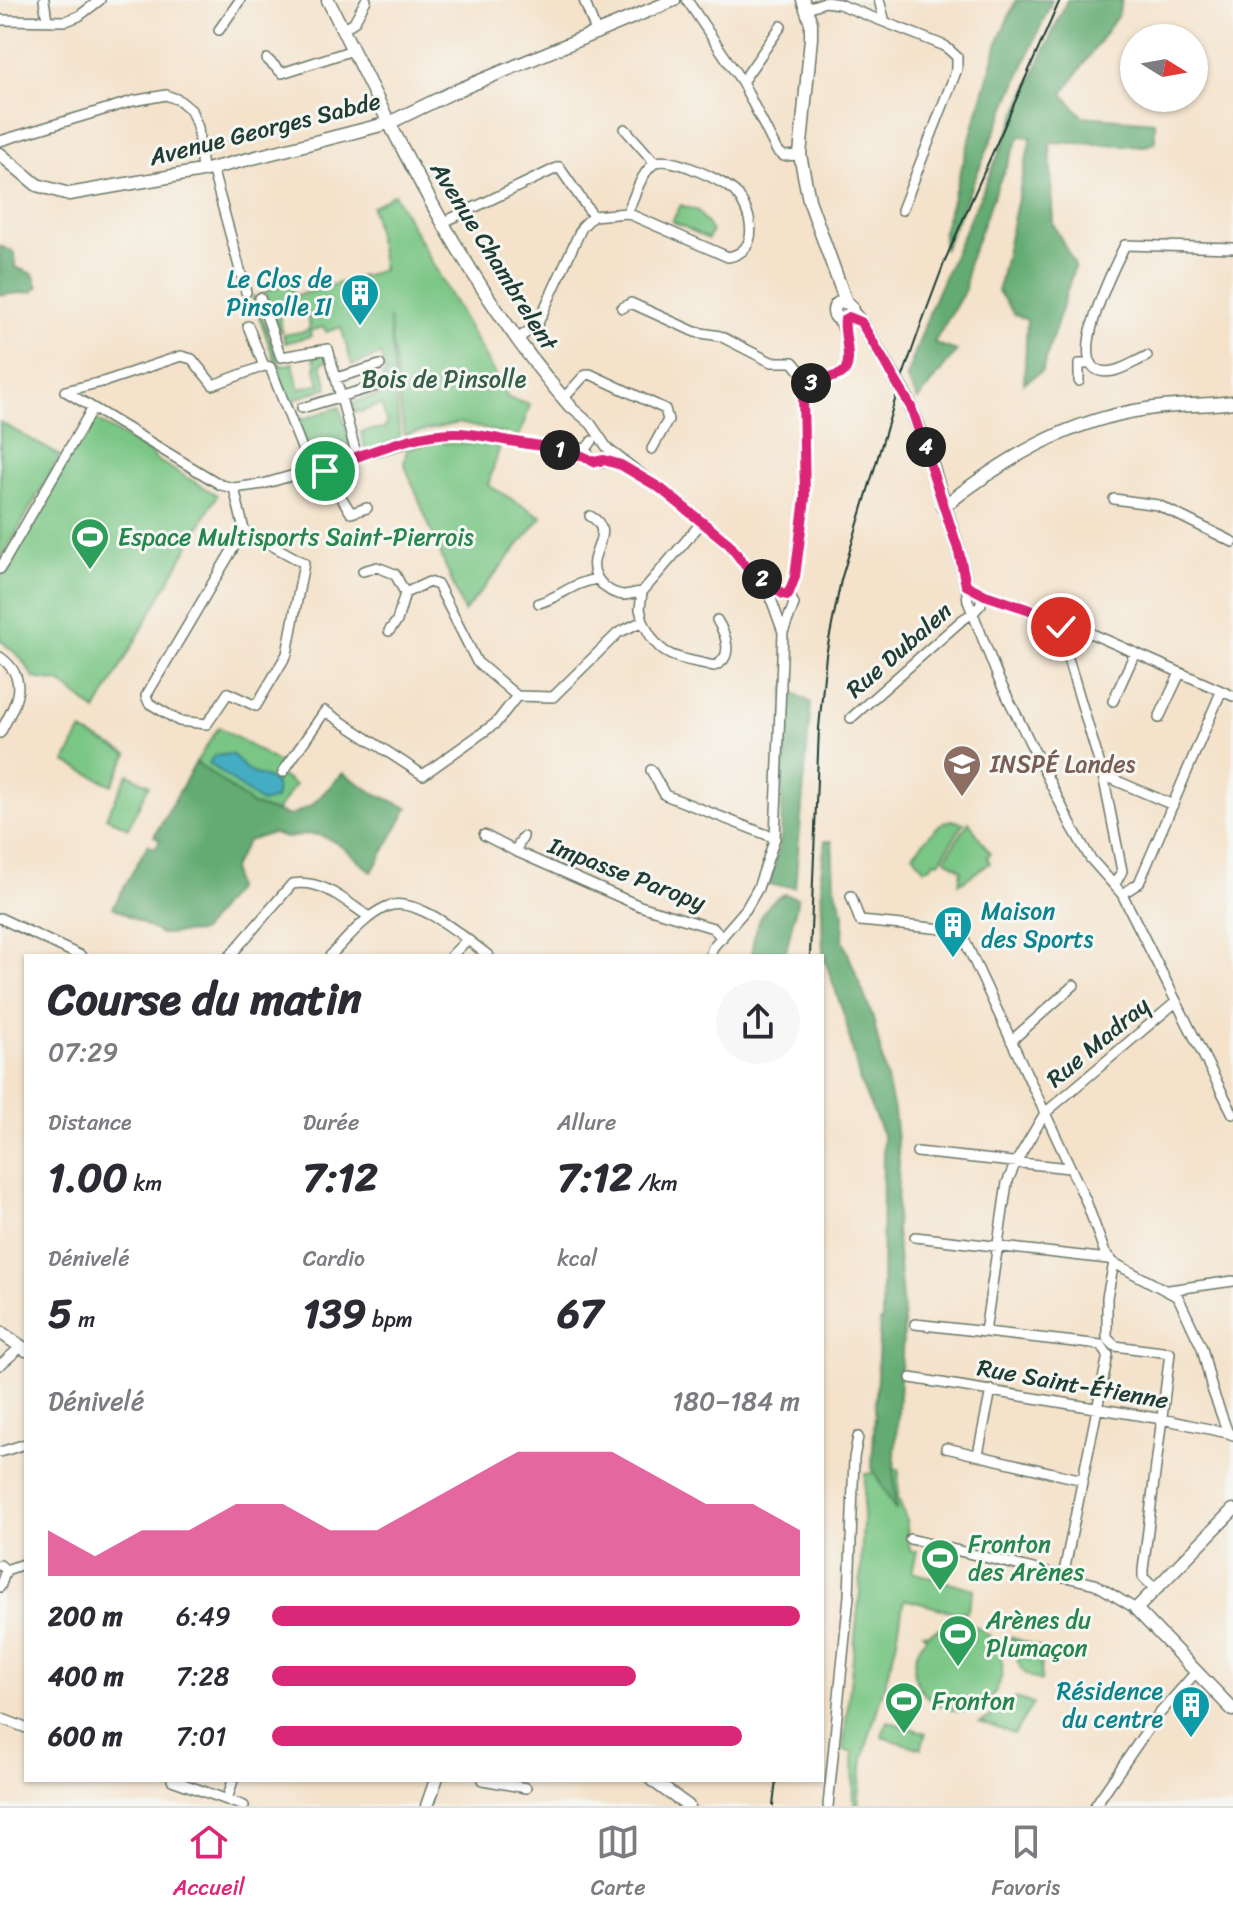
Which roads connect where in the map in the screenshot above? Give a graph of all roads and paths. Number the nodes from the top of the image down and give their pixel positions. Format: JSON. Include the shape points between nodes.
{"nodes":[{"id":1,"x":44,"y":0,"type":"edge"},
{"id":2,"x":100,"y":0,"type":"edge"},
{"id":3,"x":240,"y":0,"type":"edge"},
{"id":4,"x":328,"y":0,"type":"edge"},
{"id":5,"x":366,"y":0,"type":"edge"},
{"id":6,"x":584,"y":0,"type":"edge"},
{"id":7,"x":674,"y":0,"type":"edge"},
{"id":8,"x":687,"y":0,"type":"edge"},
{"id":9,"x":879,"y":0,"type":"edge"},
{"id":10,"x":841,"y":2,"type":"edge"},
{"id":11,"x":654,"y":4,"type":"edge"},
{"id":12,"x":805,"y":4,"type":"edge"},
{"id":13,"x":0,"y":20,"type":"edge"},
{"id":14,"x":47,"y":20,"type":"junction"},
{"id":15,"x":885,"y":22,"type":"junction"},
{"id":16,"x":781,"y":26,"type":"dead end"},
{"id":17,"x":343,"y":29,"type":"junction"},
{"id":18,"x":219,"y":30,"type":"dead end"},
{"id":19,"x":597,"y":34,"type":"junction"},
{"id":20,"x":353,"y":50,"type":"junction"},
{"id":21,"x":267,"y":59,"type":"dead end"},
{"id":22,"x":742,"y":82,"type":"junction"},
{"id":23,"x":389,"y":123,"type":"junction"},
{"id":24,"x":625,"y":129,"type":"dead end"},
{"id":25,"x":0,"y":141,"type":"edge"},
{"id":26,"x":0,"y":154,"type":"edge"},
{"id":27,"x":800,"y":155,"type":"junction"},
{"id":28,"x":655,"y":163,"type":"junction"},
{"id":29,"x":207,"y":170,"type":"junction"},
{"id":30,"x":902,"y":210,"type":"dead end"},
{"id":31,"x":627,"y":213,"type":"junction"},
{"id":32,"x":593,"y":216,"type":"junction"},
{"id":33,"x":444,"y":222,"type":"junction"},
{"id":34,"x":1233,"y":248,"type":"edge"},
{"id":35,"x":246,"y":292,"type":"dead end"},
{"id":36,"x":260,"y":298,"type":"dead end"},
{"id":37,"x":622,"y":308,"type":"dead end"},
{"id":38,"x":846,"y":313,"type":"junction"},
{"id":39,"x":248,"y":326,"type":"dead end"},
{"id":40,"x":516,"y":340,"type":"junction"},
{"id":41,"x":1147,"y":356,"type":"dead end"},
{"id":42,"x":1092,"y":364,"type":"junction"},
{"id":43,"x":380,"y":365,"type":"dead end"},
{"id":44,"x":264,"y":366,"type":"junction"},
{"id":45,"x":336,"y":378,"type":"junction"},
{"id":46,"x":1079,"y":381,"type":"dead end"},
{"id":47,"x":810,"y":383,"type":"junction"},
{"id":48,"x":379,"y":385,"type":"dead end"},
{"id":49,"x":341,"y":396,"type":"junction"},
{"id":50,"x":566,"y":403,"type":"junction"},
{"id":51,"x":1233,"y":405,"type":"edge"},
{"id":52,"x":302,"y":408,"type":"dead end"},
{"id":53,"x":92,"y":409,"type":"junction"},
{"id":54,"x":596,"y":447,"type":"junction"},
{"id":55,"x":652,"y":449,"type":"dead end"},
{"id":56,"x":357,"y":457,"type":"junction"},
{"id":57,"x":604,"y":460,"type":"junction"},
{"id":58,"x":323,"y":468,"type":"junction"},
{"id":59,"x":311,"y":471,"type":"junction"},
{"id":60,"x":234,"y":488,"type":"junction"},
{"id":61,"x":660,"y":488,"type":"junction"},
{"id":62,"x":1114,"y":499,"type":"dead end"},
{"id":63,"x":942,"y":502,"type":"junction"},
{"id":64,"x":367,"y":508,"type":"dead end"},
{"id":65,"x":590,"y":516,"type":"dead end"},
{"id":66,"x":703,"y":521,"type":"junction"},
{"id":67,"x":244,"y":530,"type":"junction"},
{"id":68,"x":1233,"y":542,"type":"edge"},
{"id":69,"x":0,"y":569,"type":"edge"},
{"id":70,"x":748,"y":569,"type":"junction"},
{"id":71,"x":363,"y":571,"type":"dead end"},
{"id":72,"x":597,"y":579,"type":"junction"},
{"id":73,"x":966,"y":585,"type":"junction"},
{"id":74,"x":642,"y":592,"type":"junction"},
{"id":75,"x":405,"y":593,"type":"junction"},
{"id":76,"x":981,"y":594,"type":"junction"},
{"id":77,"x":785,"y":595,"type":"junction"},
{"id":78,"x":773,"y":601,"type":"junction"},
{"id":79,"x":539,"y":603,"type":"dead end"},
{"id":80,"x":973,"y":613,"type":"junction"},
{"id":81,"x":777,"y":614,"type":"junction"},
{"id":82,"x":790,"y":614,"type":"junction"},
{"id":83,"x":717,"y":620,"type":"dead end"},
{"id":84,"x":643,"y":621,"type":"junction"},
{"id":85,"x":1063,"y":621,"type":"junction"},
{"id":86,"x":389,"y":631,"type":"dead end"},
{"id":87,"x":783,"y":632,"type":"junction"},
{"id":88,"x":1135,"y":653,"type":"junction"},
{"id":89,"x":0,"y":657,"type":"edge"},
{"id":90,"x":1180,"y":673,"type":"junction"},
{"id":91,"x":1221,"y":692,"type":"junction"},
{"id":92,"x":517,"y":696,"type":"junction"},
{"id":93,"x":1233,"y":696,"type":"edge"},
{"id":94,"x":1113,"y":701,"type":"dead end"},
{"id":95,"x":851,"y":718,"type":"dead end"},
{"id":96,"x":1159,"y":718,"type":"dead end"},
{"id":97,"x":0,"y":733,"type":"edge"},
{"id":98,"x":651,"y":770,"type":"dead end"},
{"id":99,"x":283,"y":772,"type":"dead end"},
{"id":100,"x":1103,"y":775,"type":"junction"},
{"id":101,"x":1173,"y":805,"type":"junction"},
{"id":102,"x":484,"y":835,"type":"dead end"},
{"id":103,"x":523,"y":837,"type":"dead end"},
{"id":104,"x":775,"y":838,"type":"junction"},
{"id":105,"x":515,"y":851,"type":"junction"},
{"id":106,"x":1115,"y":884,"type":"junction"},
{"id":107,"x":1122,"y":894,"type":"junction"},
{"id":108,"x":851,"y":896,"type":"dead end"},
{"id":109,"x":369,"y":917,"type":"junction"},
{"id":110,"x":0,"y":918,"type":"edge"},
{"id":111,"x":722,"y":938,"type":"junction"},
{"id":112,"x":467,"y":940,"type":"junction"},
{"id":113,"x":711,"y":952,"type":"edge"},
{"id":114,"x":77,"y":954,"type":"edge"},
{"id":115,"x":232,"y":954,"type":"edge"},
{"id":116,"x":332,"y":954,"type":"edge"},
{"id":117,"x":453,"y":954,"type":"edge"},
{"id":118,"x":486,"y":954,"type":"edge"},
{"id":119,"x":1074,"y":985,"type":"dead end"},
{"id":120,"x":1176,"y":1002,"type":"junction"},
{"id":121,"x":1011,"y":1041,"type":"junction"},
{"id":122,"x":1045,"y":1113,"type":"junction"},
{"id":123,"x":1233,"y":1114,"type":"edge"},
{"id":124,"x":917,"y":1152,"type":"dead end"},
{"id":125,"x":1016,"y":1162,"type":"junction"},
{"id":126,"x":1069,"y":1168,"type":"junction"},
{"id":127,"x":915,"y":1237,"type":"dead end"},
{"id":128,"x":997,"y":1246,"type":"junction"},
{"id":129,"x":1114,"y":1263,"type":"junction"},
{"id":130,"x":1233,"y":1281,"type":"edge"},
{"id":131,"x":1169,"y":1290,"type":"junction"},
{"id":132,"x":915,"y":1324,"type":"dead end"},
{"id":133,"x":0,"y":1332,"type":"edge"},
{"id":134,"x":985,"y":1332,"type":"junction"},
{"id":135,"x":1104,"y":1342,"type":"junction"},
{"id":136,"x":1115,"y":1346,"type":"junction"},
{"id":137,"x":24,"y":1348,"type":"edge"},
{"id":138,"x":1108,"y":1355,"type":"junction"},
{"id":139,"x":0,"y":1365,"type":"edge"},
{"id":140,"x":911,"y":1378,"type":"dead end"},
{"id":141,"x":991,"y":1390,"type":"junction"},
{"id":142,"x":1097,"y":1409,"type":"junction"},
{"id":143,"x":1162,"y":1419,"type":"junction"},
{"id":144,"x":1231,"y":1434,"type":"edge"},
{"id":145,"x":858,"y":1437,"type":"dead end"},
{"id":146,"x":24,"y":1445,"type":"edge"},
{"id":147,"x":946,"y":1448,"type":"dead end"},
{"id":148,"x":0,"y":1452,"type":"edge"},
{"id":149,"x":978,"y":1454,"type":"junction"},
{"id":150,"x":1083,"y":1480,"type":"junction"},
{"id":151,"x":1233,"y":1510,"type":"edge"},
{"id":152,"x":910,"y":1539,"type":"dead end"},
{"id":153,"x":24,"y":1563,"type":"edge"},
{"id":154,"x":3,"y":1567,"type":"edge"},
{"id":155,"x":1063,"y":1577,"type":"junction"},
{"id":156,"x":0,"y":1587,"type":"edge"},
{"id":157,"x":1154,"y":1588,"type":"junction"},
{"id":158,"x":1136,"y":1609,"type":"junction"},
{"id":159,"x":1196,"y":1672,"type":"junction"},
{"id":160,"x":1233,"y":1691,"type":"edge"},
{"id":161,"x":1228,"y":1705,"type":"edge"},
{"id":162,"x":0,"y":1718,"type":"edge"},
{"id":163,"x":24,"y":1727,"type":"edge"},
{"id":164,"x":232,"y":1782,"type":"edge"},
{"id":165,"x":435,"y":1782,"type":"edge"},
{"id":166,"x":494,"y":1782,"type":"edge"},
{"id":167,"x":655,"y":1782,"type":"edge"},
{"id":168,"x":188,"y":1783,"type":"edge"},
{"id":169,"x":526,"y":1788,"type":"dead end"},
{"id":170,"x":227,"y":1800,"type":"junction"},
{"id":171,"x":244,"y":1806,"type":"edge"},
{"id":172,"x":427,"y":1806,"type":"edge"},
{"id":173,"x":688,"y":1806,"type":"edge"},
{"id":174,"x":828,"y":1806,"type":"edge"},
{"id":175,"x":1095,"y":1806,"type":"edge"}],
"edges":[{"from":1,"to":14,"type":"street"},
{"from":2,"to":14,"type":"street","via":[[73,19]]},
{"from":3,"to":18,"type":"street"},
{"from":4,"to":17,"type":"street","name":"Avenue Chambrelent"},
{"from":5,"to":17,"type":"street","via":[[354,22]]},
{"from":6,"to":19,"type":"street"},
{"from":7,"to":11,"type":"street","name":"Avenue Georges Sabde"},
{"from":8,"to":22,"type":"street"},
{"from":9,"to":15,"type":"street"},
{"from":10,"to":12,"type":"street"},
{"from":10,"to":15,"type":"street"},
{"from":11,"to":19,"type":"street","name":"Avenue Georges Sabde"},
{"from":12,"to":27,"type":"street","via":[[811,38]]},
{"from":13,"to":14,"type":"street"},
{"from":15,"to":30,"type":"street","via":[[945,46],[958,62]]},
{"from":16,"to":22,"type":"street"},
{"from":17,"to":20,"type":"street","name":"Avenue Chambrelent"},
{"from":19,"to":23,"type":"street","name":"Avenue Georges Sabde"},
{"from":20,"to":21,"type":"street","via":[[282,73]]},
{"from":20,"to":23,"type":"street","name":"Avenue Chambrelent"},
{"from":22,"to":27,"type":"street","via":[[777,151]]},
{"from":23,"to":29,"type":"street","name":"Avenue Georges Sabde"},
{"from":23,"to":33,"type":"street","name":"Avenue Chambrelent"},
{"from":24,"to":28,"type":"street"},
{"from":25,"to":29,"type":"street","via":[[166,95],[191,110]]},
{"from":26,"to":29,"type":"street","name":"Avenue Georges Sabde","via":[[37,185],[69,194]]},
{"from":27,"to":38,"type":"street"},
{"from":28,"to":31,"type":"street"},
{"from":28,"to":31,"type":"street","via":[[673,161],[733,191],[745,206],[750,244],[740,254],[725,256]]},
{"from":29,"to":35,"type":"street"},
{"from":31,"to":32,"type":"street"},
{"from":32,"to":33,"type":"street","via":[[559,167]]},
{"from":32,"to":40,"type":"street","via":[[582,227],[537,325]]},
{"from":33,"to":40,"type":"street","name":"Avenue Chambrelent"},
{"from":34,"to":42,"type":"street","via":[[1125,245],[1089,332]]},
{"from":36,"to":45,"type":"street","via":[[281,357],[328,349]]},
{"from":37,"to":47,"type":"street","via":[[631,303],[648,308],[771,362],[793,362]]},
{"from":38,"to":47,"type":"street","via":[[846,369]]},
{"from":38,"to":63,"type":"street","via":[[908,400]]},
{"from":39,"to":44,"type":"street"},
{"from":40,"to":50,"type":"street","name":"Avenue Chambrelent"},
{"from":41,"to":42,"type":"street","via":[[1113,371]]},
{"from":42,"to":46,"type":"street","via":[[1079,364]]},
{"from":43,"to":45,"type":"street"},
{"from":44,"to":53,"type":"street","via":[[213,385],[192,359],[181,356],[65,391]]},
{"from":44,"to":59,"type":"street","via":[[270,367]]},
{"from":45,"to":49,"type":"street"},
{"from":47,"to":77,"type":"street","via":[[802,402],[805,498],[795,577]]},
{"from":48,"to":49,"type":"street"},
{"from":49,"to":52,"type":"street"},
{"from":49,"to":56,"type":"street"},
{"from":50,"to":54,"type":"street","name":"Avenue Chambrelent"},
{"from":50,"to":55,"type":"street","via":[[590,374],[665,409],[668,420]]},
{"from":51,"to":63,"type":"street","via":[[1142,409],[1080,425],[1005,461]]},
{"from":53,"to":60,"type":"street","via":[[199,474]]},
{"from":53,"to":69,"type":"street"},
{"from":54,"to":56,"type":"street","name":"Avenue Chambrelent","via":[[554,447],[459,432]]},
{"from":54,"to":57,"type":"street"},
{"from":54,"to":57,"type":"street","name":"Avenue Chambrelent","via":[[594,462]]},
{"from":54,"to":61,"type":"street","name":"Avenue Chambrelent"},
{"from":56,"to":58,"type":"street","name":"Avenue Chambrelent"},
{"from":57,"to":61,"type":"street","name":"Avenue Chambrelent"},
{"from":58,"to":59,"type":"street","name":"Avenue Chambrelent"},
{"from":58,"to":64,"type":"street","via":[[351,513]]},
{"from":59,"to":60,"type":"street","name":"Avenue Chambrelent"},
{"from":60,"to":67,"type":"street"},
{"from":61,"to":66,"type":"street","name":"Avenue Chambrelent"},
{"from":62,"to":68,"type":"street","via":[[1158,505]]},
{"from":63,"to":73,"type":"street"},
{"from":65,"to":72,"type":"street","via":[[601,527],[594,564]]},
{"from":66,"to":70,"type":"street","name":"Avenue Chambrelent"},
{"from":66,"to":74,"type":"street"},
{"from":67,"to":67,"type":"street","via":[[304,563],[287,654],[256,706],[228,693],[207,724],[179,721],[146,696]]},
{"from":70,"to":77,"type":"street","name":"Avenue Chambrelent"},
{"from":70,"to":78,"type":"street","name":"Avenue Chambrelent"},
{"from":71,"to":75,"type":"street","via":[[377,567],[395,574]]},
{"from":72,"to":74,"type":"street","via":[[623,595]]},
{"from":72,"to":79,"type":"street"},
{"from":73,"to":76,"type":"street"},
{"from":73,"to":80,"type":"street"},
{"from":74,"to":84,"type":"street"},
{"from":75,"to":86,"type":"street"},
{"from":75,"to":92,"type":"street","via":[[429,582],[438,585],[477,662]]},
{"from":76,"to":80,"type":"street"},
{"from":76,"to":85,"type":"street"},
{"from":77,"to":78,"type":"street"},
{"from":77,"to":82,"type":"street","via":[[794,604]]},
{"from":78,"to":81,"type":"street"},
{"from":80,"to":95,"type":"street","name":"Rue Dubalen"},
{"from":80,"to":106,"type":"street","via":[[999,680],[1071,825],[1090,858]]},
{"from":81,"to":82,"type":"street"},
{"from":81,"to":87,"type":"street"},
{"from":82,"to":87,"type":"street"},
{"from":83,"to":84,"type":"street","via":[[727,653],[714,666],[661,651]]},
{"from":84,"to":92,"type":"street","via":[[618,633],[553,697]]},
{"from":85,"to":88,"type":"street"},
{"from":85,"to":100,"type":"street","via":[[1060,632]]},
{"from":87,"to":104,"type":"street"},
{"from":88,"to":90,"type":"street"},
{"from":88,"to":94,"type":"street"},
{"from":89,"to":97,"type":"street","via":[[16,677],[18,690]]},
{"from":90,"to":91,"type":"street"},
{"from":90,"to":96,"type":"street"},
{"from":91,"to":93,"type":"street"},
{"from":91,"to":101,"type":"street"},
{"from":92,"to":99,"type":"street","via":[[496,723],[423,775],[325,711]]},
{"from":98,"to":104,"type":"street","via":[[665,795]]},
{"from":100,"to":101,"type":"street"},
{"from":100,"to":106,"type":"street","via":[[1122,871]]},
{"from":101,"to":107,"type":"street","via":[[1139,883]]},
{"from":102,"to":105,"type":"street","name":"Impasse Paropy"},
{"from":103,"to":105,"type":"street","name":"Impasse Paropy"},
{"from":104,"to":111,"type":"street","via":[[758,888]]},
{"from":105,"to":111,"type":"street","name":"Impasse Paropy","via":[[640,906],[713,928]]},
{"from":106,"to":107,"type":"street"},
{"from":107,"to":120,"type":"street"},
{"from":108,"to":121,"type":"street","via":[[860,921],[954,930],[963,937]]},
{"from":109,"to":112,"type":"street","via":[[403,902]]},
{"from":109,"to":115,"type":"street","via":[[316,884],[292,884]]},
{"from":109,"to":116,"type":"street"},
{"from":110,"to":114,"type":"street"},
{"from":111,"to":113,"type":"street"},
{"from":112,"to":117,"type":"street"},
{"from":112,"to":118,"type":"street"},
{"from":119,"to":121,"type":"street"},
{"from":120,"to":122,"type":"street","name":"Rue Madray"},
{"from":120,"to":123,"type":"street"},
{"from":121,"to":122,"type":"street"},
{"from":122,"to":125,"type":"street","name":"Rue Madray"},
{"from":122,"to":126,"type":"street"},
{"from":124,"to":125,"type":"street"},
{"from":125,"to":126,"type":"street"},
{"from":125,"to":128,"type":"street","name":"Rue Madray","via":[[1007,1183]]},
{"from":126,"to":129,"type":"street"},
{"from":127,"to":128,"type":"street"},
{"from":128,"to":129,"type":"street"},
{"from":128,"to":134,"type":"street","name":"Rue Madray"},
{"from":129,"to":131,"type":"street"},
{"from":129,"to":135,"type":"street"},
{"from":130,"to":131,"type":"street"},
{"from":131,"to":144,"type":"street","via":[[1178,1297],[1202,1348]]},
{"from":132,"to":134,"type":"street"},
{"from":133,"to":137,"type":"street"},
{"from":134,"to":135,"type":"street"},
{"from":135,"to":136,"type":"street"},
{"from":135,"to":138,"type":"street"},
{"from":136,"to":138,"type":"street"},
{"from":136,"to":143,"type":"street","via":[[1170,1353]]},
{"from":137,"to":139,"type":"street"},
{"from":138,"to":142,"type":"street"},
{"from":140,"to":141,"type":"street","name":"Rue Saint-Étienne"},
{"from":141,"to":142,"type":"street","name":"Rue Saint-Étienne"},
{"from":141,"to":149,"type":"street"},
{"from":142,"to":143,"type":"street","name":"Rue Saint-Étienne"},
{"from":142,"to":150,"type":"street"},
{"from":143,"to":144,"type":"street","name":"Rue Saint-Étienne"},
{"from":143,"to":157,"type":"street","via":[[1143,1570]]},
{"from":145,"to":174,"type":"street"},
{"from":146,"to":148,"type":"street"},
{"from":147,"to":149,"type":"street"},
{"from":149,"to":150,"type":"street"},
{"from":150,"to":155,"type":"street"},
{"from":151,"to":157,"type":"street"},
{"from":152,"to":155,"type":"street"},
{"from":153,"to":154,"type":"street"},
{"from":154,"to":156,"type":"street"},
{"from":155,"to":158,"type":"street","via":[[1095,1584]]},
{"from":157,"to":158,"type":"street"},
{"from":158,"to":159,"type":"street"},
{"from":159,"to":161,"type":"street"},
{"from":159,"to":175,"type":"street","via":[[1154,1720]]},
{"from":160,"to":161,"type":"street"},
{"from":162,"to":163,"type":"street"},
{"from":164,"to":170,"type":"street"},
{"from":165,"to":172,"type":"street"},
{"from":166,"to":169,"type":"street"},
{"from":167,"to":173,"type":"street"},
{"from":168,"to":170,"type":"street"},
{"from":170,"to":171,"type":"street"}]}
